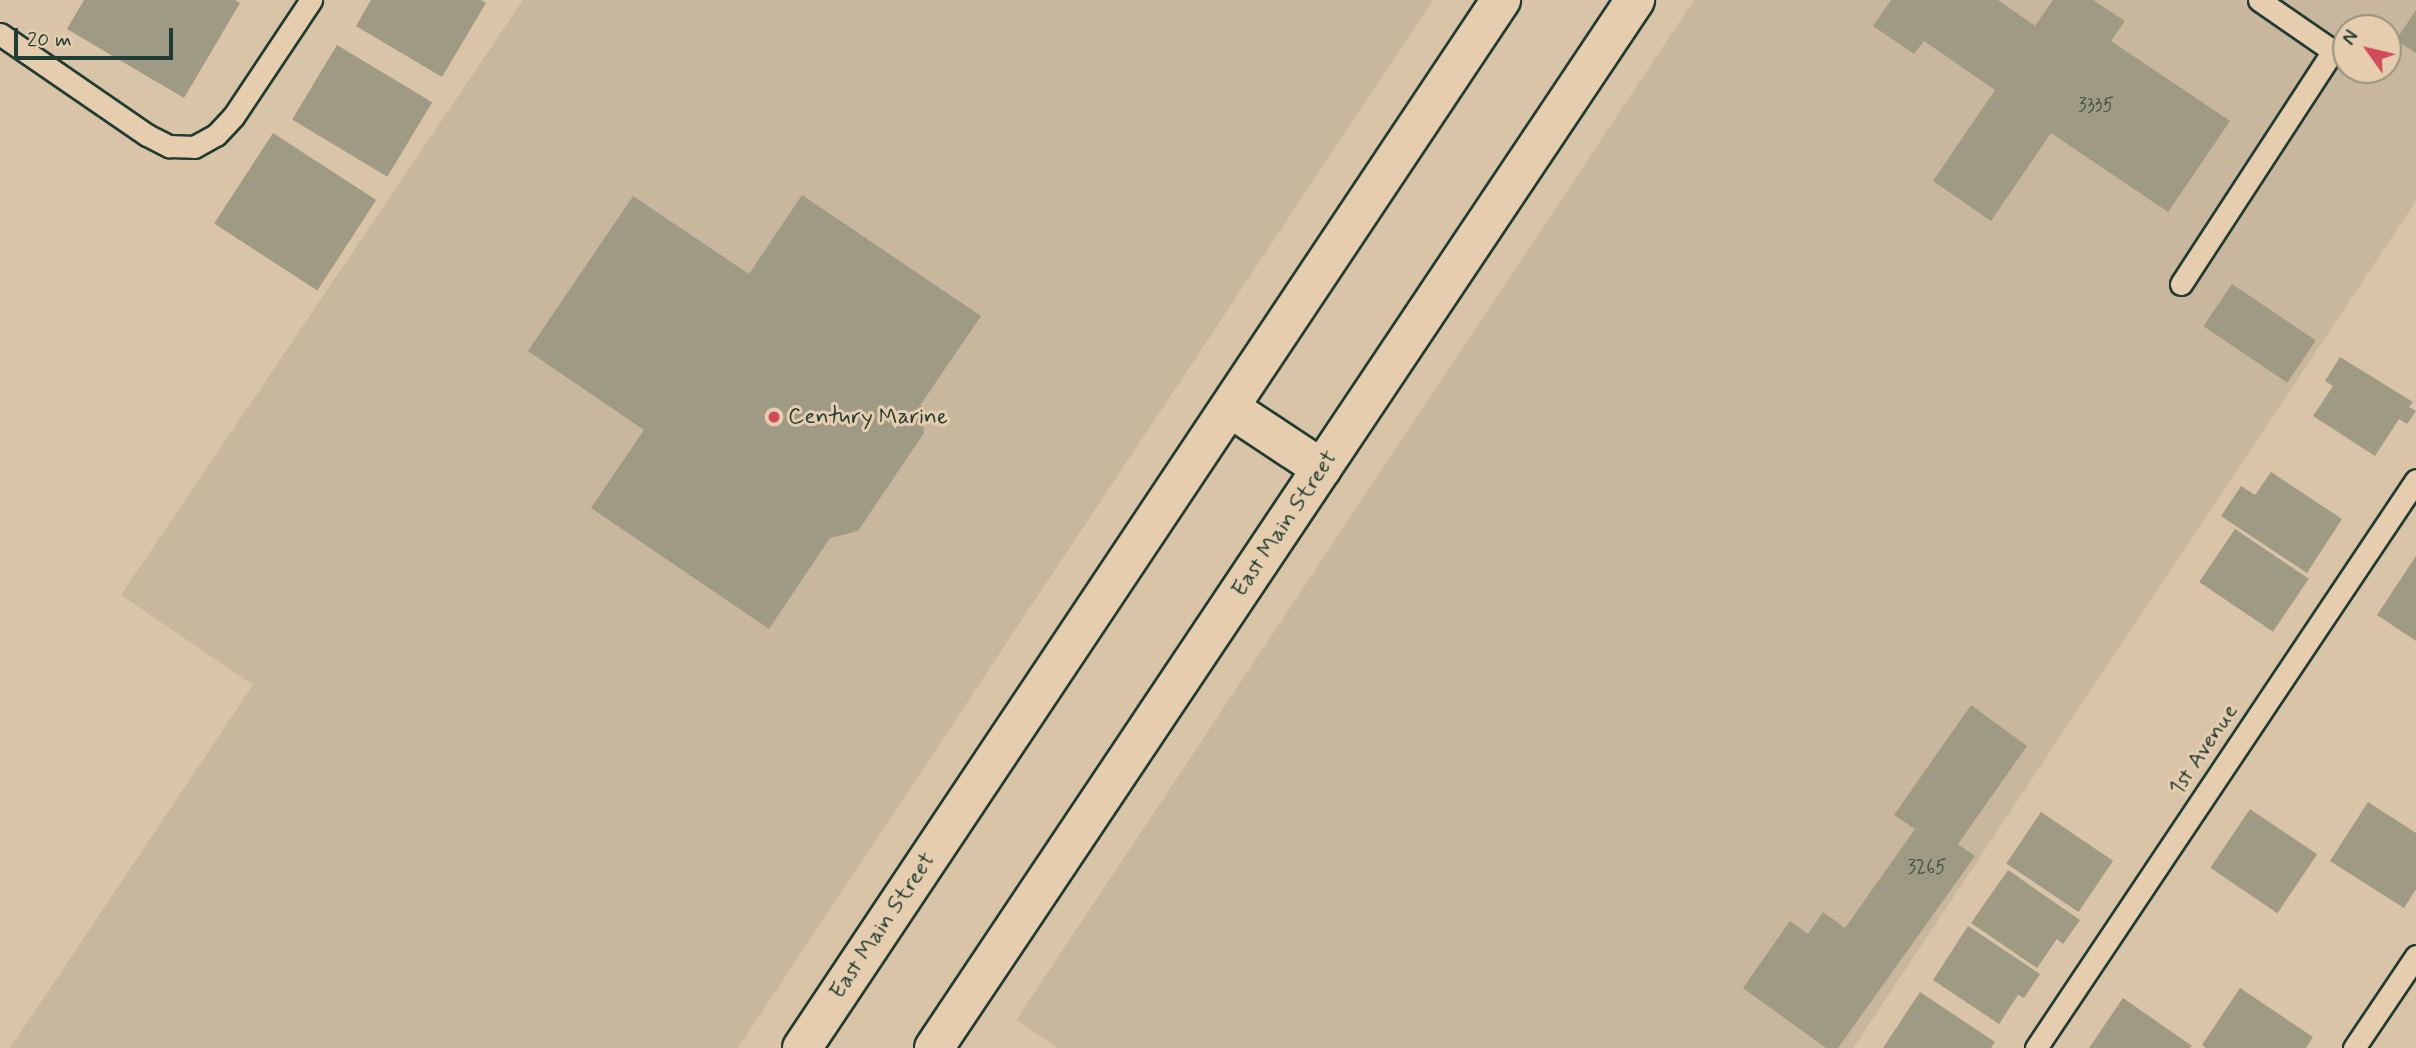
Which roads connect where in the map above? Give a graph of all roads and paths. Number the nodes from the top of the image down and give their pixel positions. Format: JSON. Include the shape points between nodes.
{"nodes":[{"id":1,"x":311,"y":0,"type":"edge"},
{"id":2,"x":1501,"y":0,"type":"edge"},
{"id":3,"x":1635,"y":0,"type":"edge"},
{"id":4,"x":2259,"y":0,"type":"edge"},
{"id":5,"x":0,"y":34,"type":"edge"},
{"id":6,"x":2181,"y":284,"type":"dead end"},
{"id":7,"x":1230,"y":408,"type":"junction"},
{"id":8,"x":1322,"y":469,"type":"junction"},
{"id":9,"x":2416,"y":480,"type":"edge"},
{"id":10,"x":2416,"y":956,"type":"edge"},
{"id":11,"x":802,"y":1048,"type":"edge"},
{"id":12,"x":934,"y":1048,"type":"edge"},
{"id":13,"x":2036,"y":1048,"type":"edge"},
{"id":14,"x":2354,"y":1048,"type":"edge"}],
"edges":[{"from":1,"to":5,"type":"lane","via":[[233,117],[216,135],[194,147],[169,146],[147,135]]},
{"from":2,"to":7,"type":"main road","name":"East Main Street"},
{"from":3,"to":8,"type":"main road","name":"East Main Street"},
{"from":4,"to":6,"type":"lane","via":[[2333,51]]},
{"from":7,"to":8,"type":"main road"},
{"from":7,"to":11,"type":"main road","name":"East Main Street"},
{"from":8,"to":12,"type":"main road","name":"East Main Street"},
{"from":9,"to":13,"type":"lane","name":"1st Avenue"},
{"from":10,"to":14,"type":"lane"}]}
